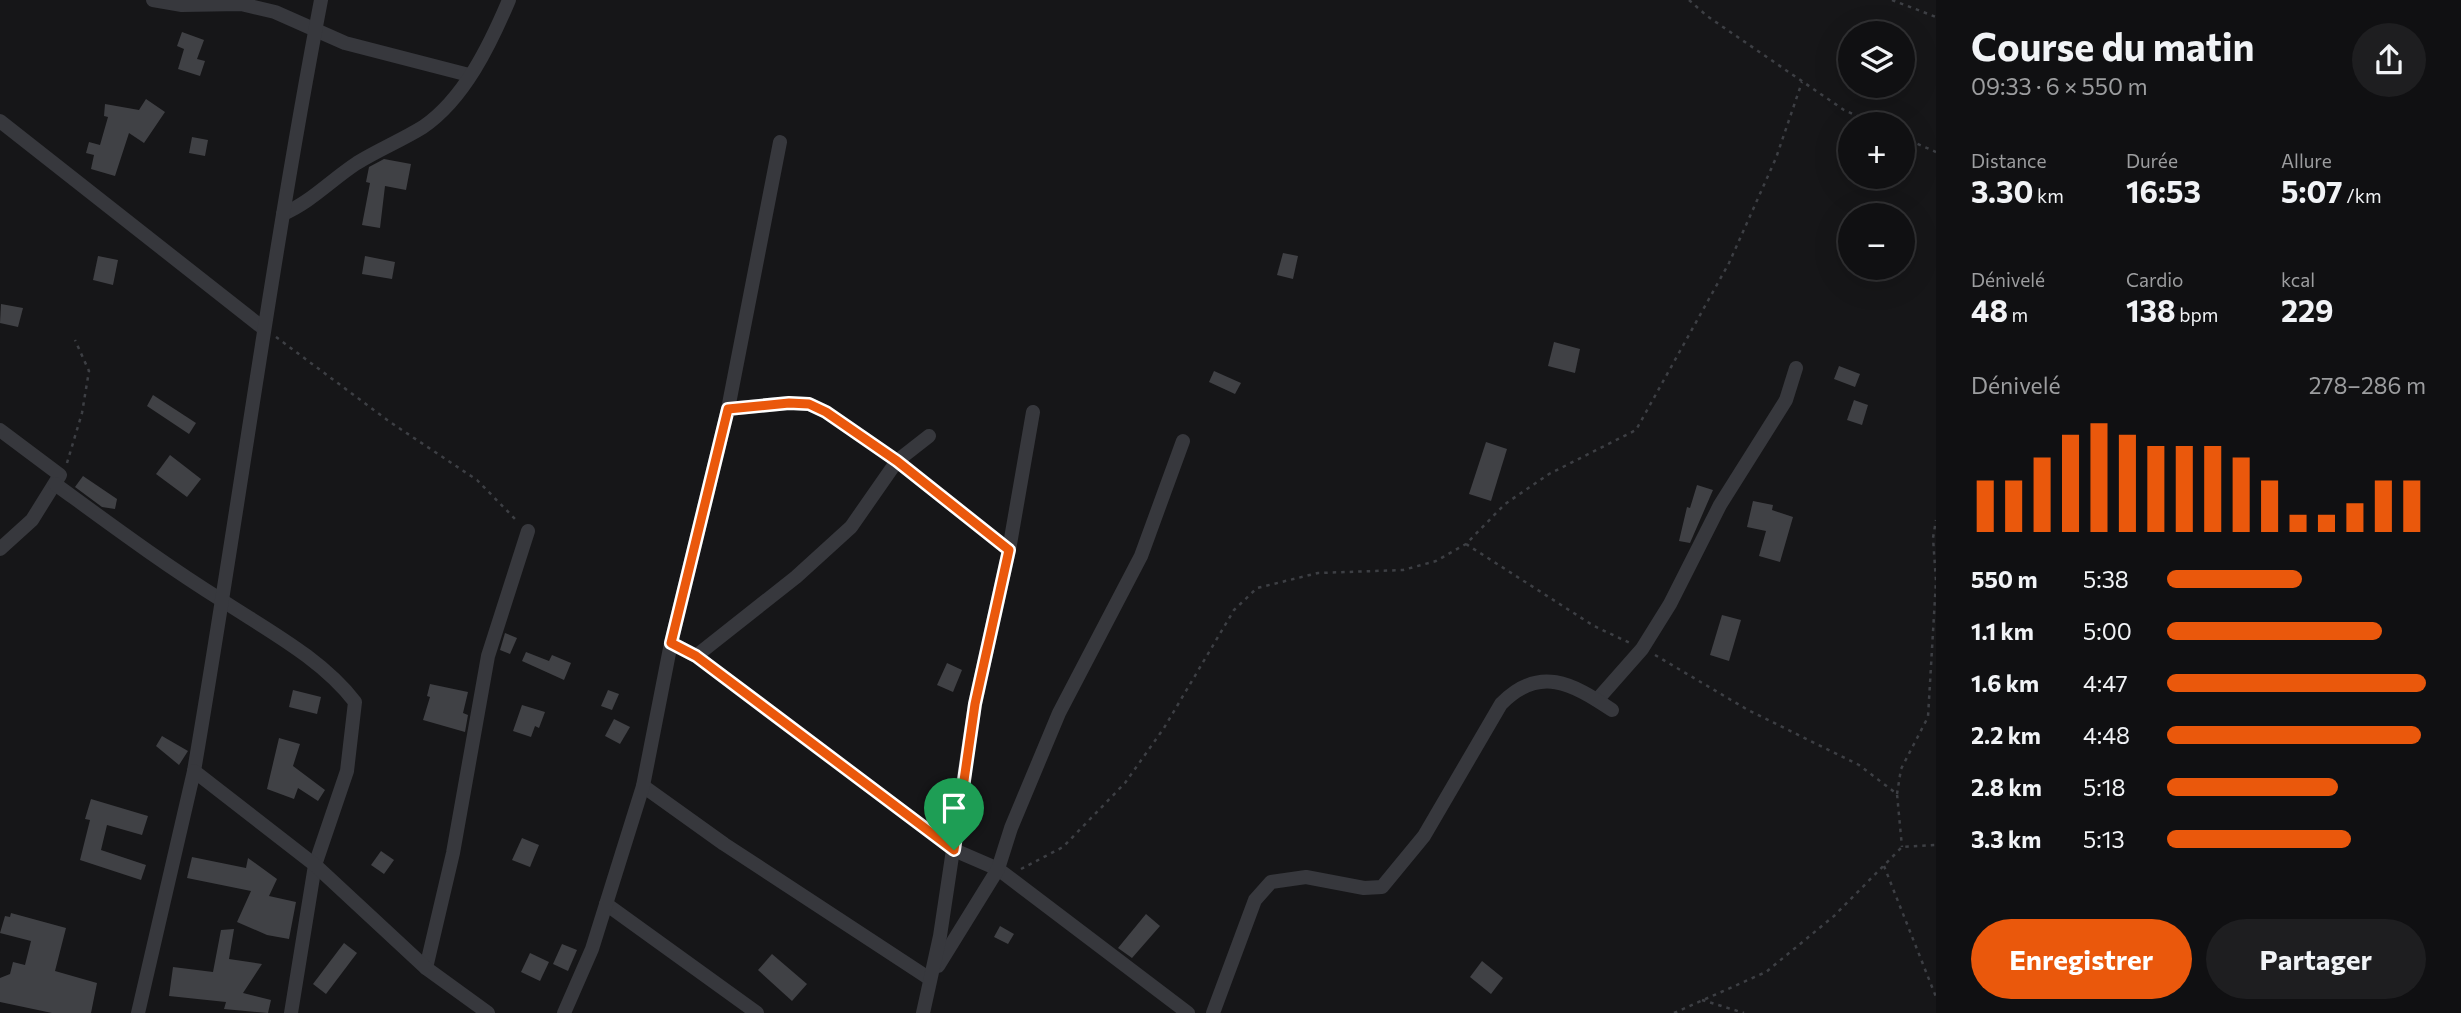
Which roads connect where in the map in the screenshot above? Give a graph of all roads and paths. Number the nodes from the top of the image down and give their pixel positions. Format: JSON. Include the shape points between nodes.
{"nodes":[{"id":1,"x":153,"y":0,"type":"edge"},
{"id":2,"x":321,"y":0,"type":"edge"},
{"id":3,"x":509,"y":0,"type":"edge"},
{"id":4,"x":1689,"y":0,"type":"edge"},
{"id":5,"x":1892,"y":0,"type":"edge"},
{"id":6,"x":1936,"y":17,"type":"edge"},
{"id":7,"x":315,"y":32,"type":"junction"},
{"id":8,"x":469,"y":75,"type":"junction"},
{"id":9,"x":1802,"y":82,"type":"junction"},
{"id":10,"x":1848,"y":112,"type":"edge"},
{"id":11,"x":0,"y":121,"type":"edge"},
{"id":12,"x":780,"y":142,"type":"dead end"},
{"id":13,"x":1915,"y":143,"type":"edge"},
{"id":14,"x":1936,"y":152,"type":"edge"},
{"id":15,"x":283,"y":214,"type":"junction"},
{"id":16,"x":263,"y":328,"type":"junction"},
{"id":17,"x":75,"y":340,"type":"dead end"},
{"id":18,"x":1796,"y":368,"type":"dead end"},
{"id":19,"x":728,"y":409,"type":"junction"},
{"id":20,"x":1033,"y":412,"type":"dead end"},
{"id":21,"x":0,"y":430,"type":"edge"},
{"id":22,"x":929,"y":436,"type":"dead end"},
{"id":23,"x":1183,"y":441,"type":"dead end"},
{"id":24,"x":897,"y":461,"type":"junction"},
{"id":25,"x":58,"y":479,"type":"junction"},
{"id":26,"x":1936,"y":520,"type":"edge"},
{"id":27,"x":527,"y":531,"type":"joint"},
{"id":28,"x":1466,"y":544,"type":"junction"},
{"id":29,"x":0,"y":549,"type":"edge"},
{"id":30,"x":1009,"y":550,"type":"junction"},
{"id":31,"x":223,"y":601,"type":"junction"},
{"id":32,"x":671,"y":643,"type":"junction"},
{"id":33,"x":1642,"y":649,"type":"junction"},
{"id":34,"x":696,"y":656,"type":"junction"},
{"id":35,"x":1597,"y":700,"type":"junction"},
{"id":36,"x":1612,"y":710,"type":"dead end"},
{"id":37,"x":194,"y":771,"type":"junction"},
{"id":38,"x":643,"y":786,"type":"junction"},
{"id":39,"x":1897,"y":794,"type":"junction"},
{"id":40,"x":1936,"y":845,"type":"edge"},
{"id":41,"x":1902,"y":847,"type":"junction"},
{"id":42,"x":954,"y":850,"type":"junction"},
{"id":43,"x":314,"y":865,"type":"junction"},
{"id":44,"x":1884,"y":866,"type":"junction"},
{"id":45,"x":1003,"y":873,"type":"junction"},
{"id":46,"x":606,"y":904,"type":"junction"},
{"id":47,"x":426,"y":968,"type":"junction"},
{"id":48,"x":930,"y":979,"type":"junction"},
{"id":49,"x":1936,"y":997,"type":"edge"},
{"id":50,"x":1702,"y":1000,"type":"junction"},
{"id":51,"x":138,"y":1013,"type":"edge"},
{"id":52,"x":290,"y":1013,"type":"edge"},
{"id":53,"x":488,"y":1013,"type":"edge"},
{"id":54,"x":564,"y":1013,"type":"edge"},
{"id":55,"x":757,"y":1013,"type":"edge"},
{"id":56,"x":923,"y":1013,"type":"edge"},
{"id":57,"x":1188,"y":1013,"type":"edge"},
{"id":58,"x":1213,"y":1013,"type":"edge"},
{"id":59,"x":1674,"y":1013,"type":"edge"},
{"id":60,"x":1744,"y":1013,"type":"edge"}],
"edges":[{"from":1,"to":7,"type":"street","via":[[182,5],[241,4],[275,12]]},
{"from":2,"to":7,"type":"street"},
{"from":3,"to":8,"type":"street"},
{"from":4,"to":9,"type":"path"},
{"from":5,"to":6,"type":"path"},
{"from":7,"to":8,"type":"street","via":[[372,52]]},
{"from":7,"to":15,"type":"street"},
{"from":8,"to":15,"type":"street","via":[[422,127],[356,164],[306,204]]},
{"from":9,"to":10,"type":"path"},
{"from":9,"to":28,"type":"path","via":[[1776,158],[1729,263],[1636,430],[1549,474],[1505,504]]},
{"from":11,"to":16,"type":"street"},
{"from":12,"to":19,"type":"street"},
{"from":13,"to":14,"type":"path"},
{"from":15,"to":16,"type":"street"},
{"from":16,"to":27,"type":"path","via":[[477,480]]},
{"from":16,"to":31,"type":"street"},
{"from":17,"to":25,"type":"path","via":[[89,371],[79,426]]},
{"from":18,"to":33,"type":"street","via":[[1786,400],[1720,505]]},
{"from":19,"to":24,"type":"street","via":[[809,404]]},
{"from":19,"to":32,"type":"street"},
{"from":20,"to":30,"type":"street"},
{"from":21,"to":25,"type":"street"},
{"from":22,"to":24,"type":"street"},
{"from":23,"to":45,"type":"street","via":[[1141,556],[1059,713],[1011,828]]},
{"from":24,"to":30,"type":"street"},
{"from":24,"to":34,"type":"street","via":[[851,527]]},
{"from":25,"to":29,"type":"street","via":[[32,520]]},
{"from":25,"to":31,"type":"street"},
{"from":26,"to":39,"type":"path","via":[[1928,717],[1901,769]]},
{"from":27,"to":47,"type":"street","via":[[488,656],[453,853]]},
{"from":28,"to":33,"type":"path","via":[[1594,626]]},
{"from":28,"to":45,"type":"path","via":[[1436,561],[1403,570],[1347,569],[1257,589],[1234,610],[1164,728],[1125,783],[1063,847]]},
{"from":30,"to":42,"type":"street","via":[[975,704]]},
{"from":31,"to":37,"type":"street"},
{"from":31,"to":43,"type":"street","via":[[331,675],[355,702],[347,771]]},
{"from":32,"to":34,"type":"street"},
{"from":32,"to":38,"type":"street"},
{"from":33,"to":35,"type":"street"},
{"from":33,"to":39,"type":"path","via":[[1748,710],[1859,765]]},
{"from":34,"to":42,"type":"street"},
{"from":35,"to":36,"type":"street"},
{"from":35,"to":58,"type":"street","via":[[1559,682],[1537,681],[1513,692],[1501,704],[1424,836],[1382,887],[1306,877],[1271,882],[1255,900]]},
{"from":37,"to":43,"type":"street"},
{"from":37,"to":51,"type":"street"},
{"from":38,"to":46,"type":"street"},
{"from":38,"to":48,"type":"street"},
{"from":39,"to":41,"type":"path"},
{"from":40,"to":41,"type":"path"},
{"from":41,"to":44,"type":"path"},
{"from":42,"to":45,"type":"street"},
{"from":42,"to":48,"type":"street"},
{"from":43,"to":47,"type":"street"},
{"from":43,"to":52,"type":"street"},
{"from":44,"to":49,"type":"path"},
{"from":44,"to":50,"type":"path","via":[[1766,972]]},
{"from":45,"to":48,"type":"street"},
{"from":45,"to":57,"type":"street"},
{"from":46,"to":54,"type":"street"},
{"from":46,"to":55,"type":"street"},
{"from":47,"to":53,"type":"street"},
{"from":48,"to":56,"type":"street"},
{"from":50,"to":59,"type":"path"},
{"from":50,"to":60,"type":"path"}]}
